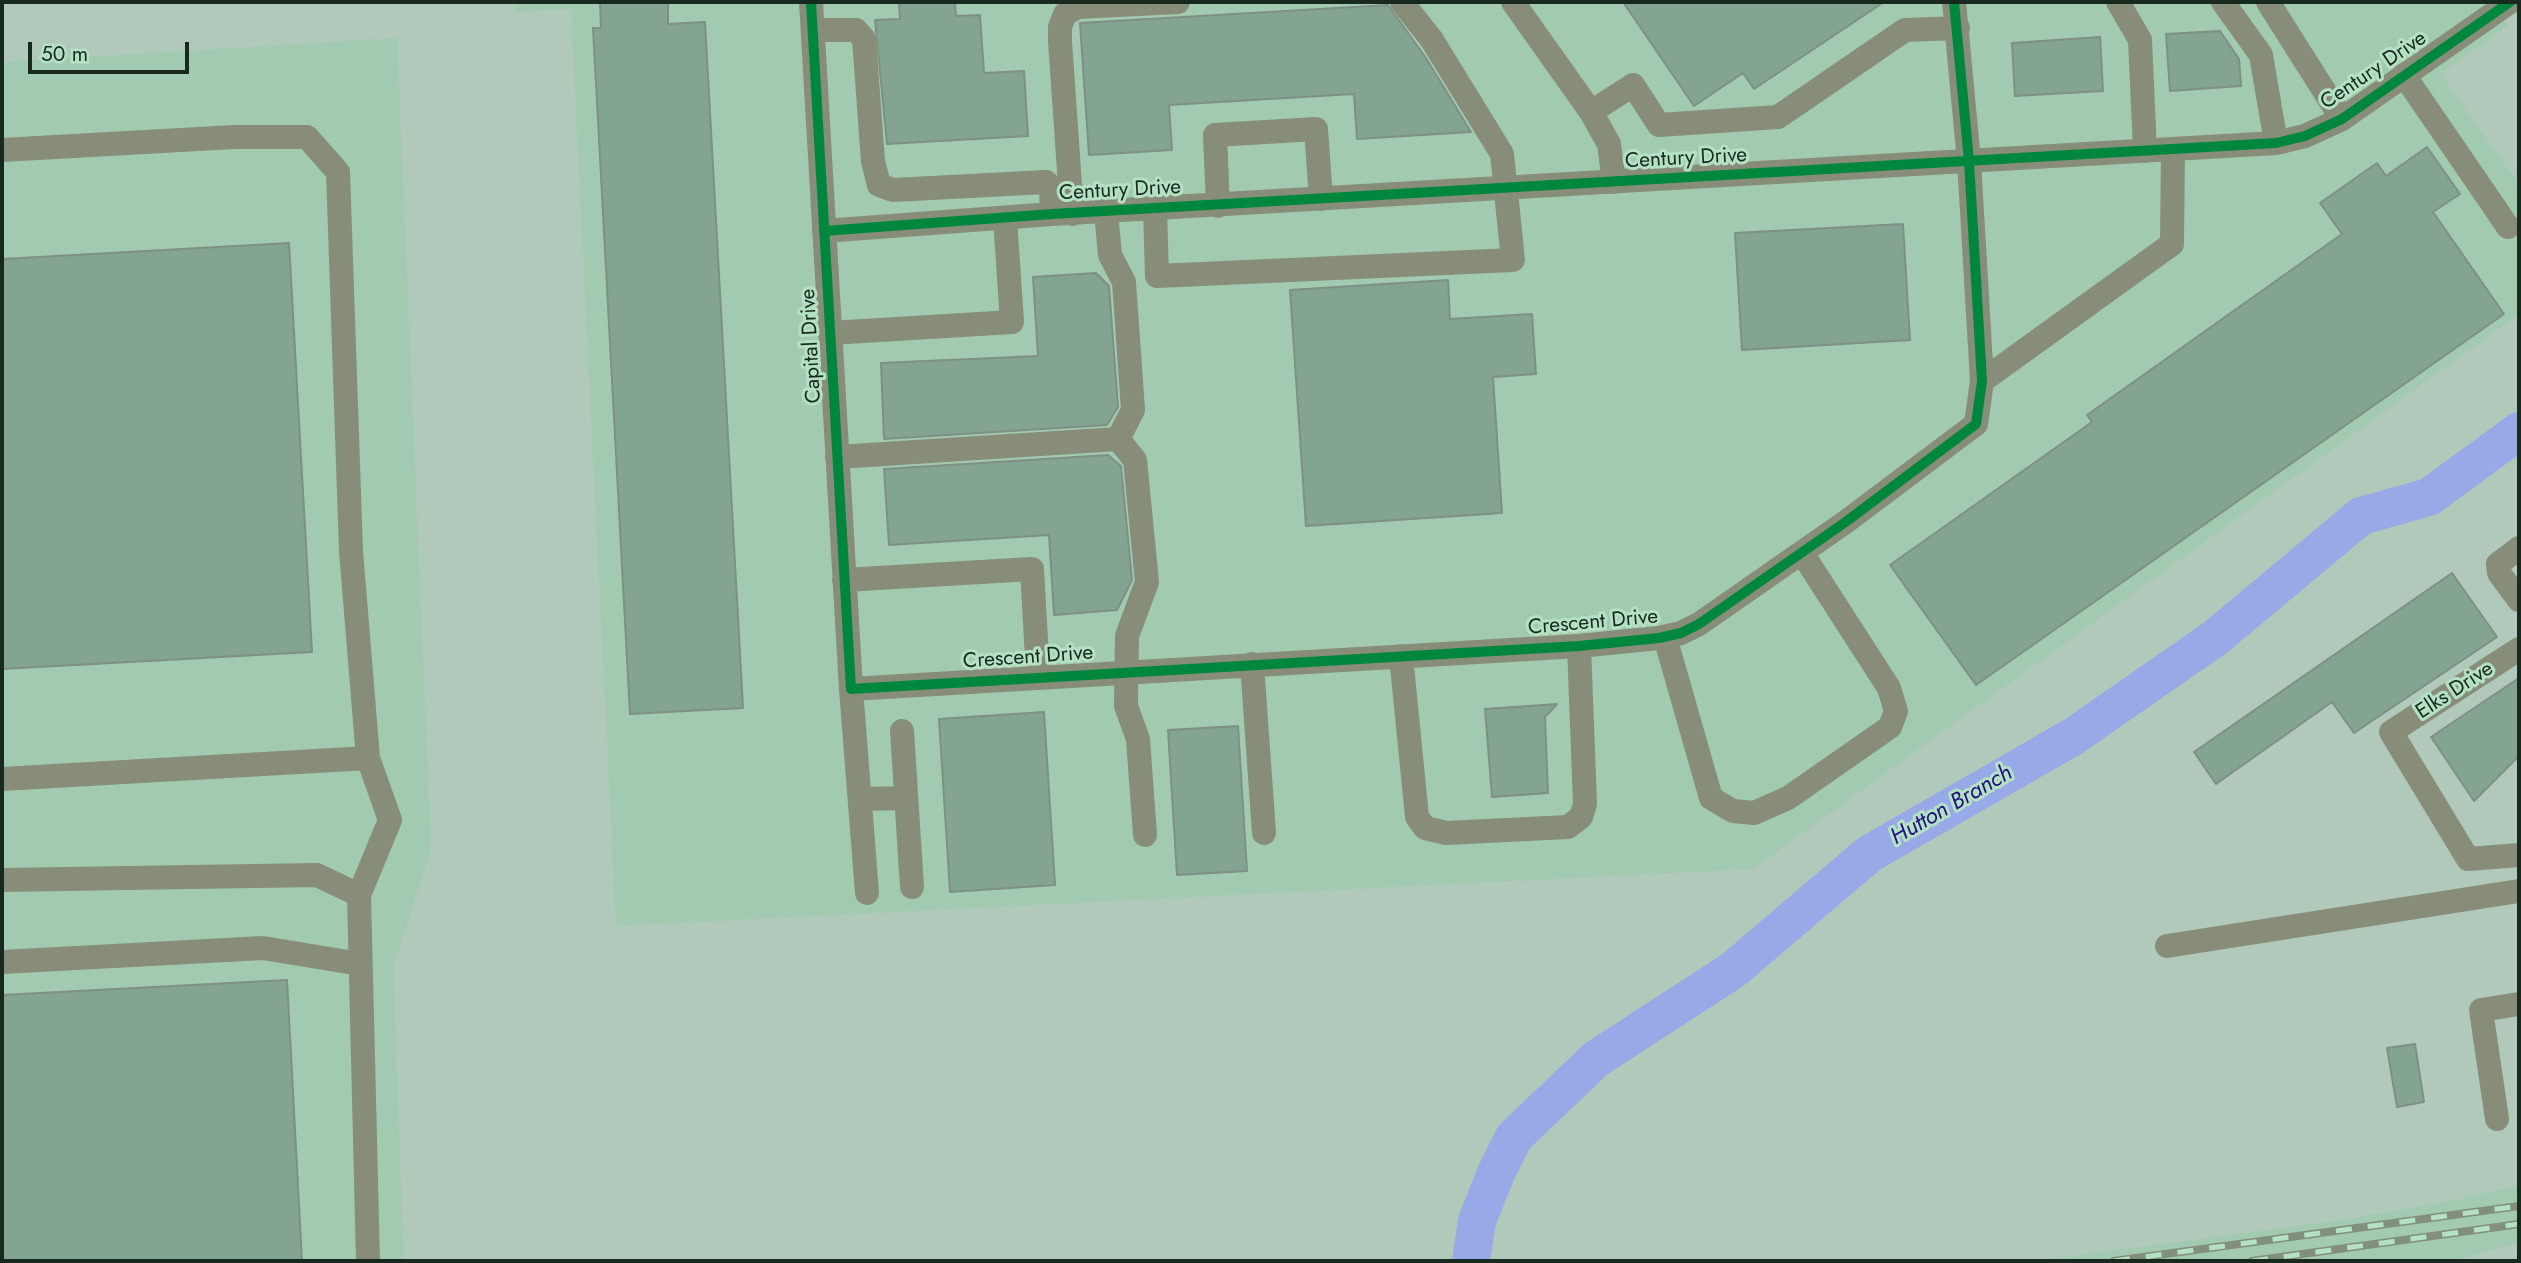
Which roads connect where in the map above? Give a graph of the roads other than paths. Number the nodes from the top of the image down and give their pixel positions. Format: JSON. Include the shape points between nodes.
{"nodes":[{"id":1,"x":811,"y":2,"type":"edge"},
{"id":2,"x":1178,"y":2,"type":"edge"},
{"id":3,"x":1402,"y":2,"type":"edge"},
{"id":4,"x":1513,"y":2,"type":"edge"},
{"id":5,"x":1954,"y":2,"type":"edge"},
{"id":6,"x":2118,"y":2,"type":"edge"},
{"id":7,"x":2223,"y":2,"type":"edge"},
{"id":8,"x":2268,"y":2,"type":"edge"},
{"id":9,"x":2510,"y":2,"type":"edge"},
{"id":10,"x":1958,"y":28,"type":"junction"},
{"id":11,"x":813,"y":30,"type":"junction"},
{"id":12,"x":2404,"y":75,"type":"junction"},
{"id":13,"x":1591,"y":112,"type":"junction"},
{"id":14,"x":2342,"y":119,"type":"junction"},
{"id":15,"x":2276,"y":144,"type":"junction"},
{"id":16,"x":2,"y":150,"type":"edge"},
{"id":17,"x":2173,"y":150,"type":"junction"},
{"id":18,"x":2145,"y":151,"type":"junction"},
{"id":19,"x":1969,"y":161,"type":"junction"},
{"id":20,"x":1614,"y":182,"type":"junction"},
{"id":21,"x":1507,"y":189,"type":"junction"},
{"id":22,"x":893,"y":190,"type":"junction"},
{"id":23,"x":1321,"y":199,"type":"junction"},
{"id":24,"x":1218,"y":206,"type":"junction"},
{"id":25,"x":1155,"y":209,"type":"junction"},
{"id":26,"x":1106,"y":212,"type":"junction"},
{"id":27,"x":1062,"y":214,"type":"junction"},
{"id":28,"x":1005,"y":218,"type":"junction"},
{"id":29,"x":885,"y":227,"type":"junction"},
{"id":30,"x":2508,"y":227,"type":"dead end"},
{"id":31,"x":824,"y":231,"type":"junction"},
{"id":32,"x":830,"y":333,"type":"junction"},
{"id":33,"x":1982,"y":381,"type":"junction"},
{"id":34,"x":1118,"y":439,"type":"junction"},
{"id":35,"x":837,"y":457,"type":"junction"},
{"id":36,"x":2519,"y":548,"type":"edge"},
{"id":37,"x":1802,"y":552,"type":"junction"},
{"id":38,"x":844,"y":580,"type":"junction"},
{"id":39,"x":2519,"y":600,"type":"edge"},
{"id":40,"x":1665,"y":637,"type":"junction"},
{"id":41,"x":1579,"y":646,"type":"junction"},
{"id":42,"x":2519,"y":649,"type":"edge"},
{"id":43,"x":1401,"y":656,"type":"junction"},
{"id":44,"x":1252,"y":664,"type":"junction"},
{"id":45,"x":1127,"y":671,"type":"junction"},
{"id":46,"x":1038,"y":677,"type":"junction"},
{"id":47,"x":851,"y":689,"type":"junction"},
{"id":48,"x":902,"y":731,"type":"dead end"},
{"id":49,"x":368,"y":758,"type":"junction"},
{"id":50,"x":2,"y":779,"type":"edge"},
{"id":51,"x":906,"y":798,"type":"junction"},
{"id":52,"x":860,"y":799,"type":"junction"},
{"id":53,"x":1264,"y":833,"type":"dead end"},
{"id":54,"x":1145,"y":835,"type":"dead end"},
{"id":55,"x":2519,"y":855,"type":"edge"},
{"id":56,"x":2,"y":880,"type":"edge"},
{"id":57,"x":912,"y":887,"type":"dead end"},
{"id":58,"x":2519,"y":891,"type":"edge"},
{"id":59,"x":867,"y":893,"type":"dead end"},
{"id":60,"x":359,"y":895,"type":"junction"},
{"id":61,"x":2166,"y":946,"type":"dead end"},
{"id":62,"x":2,"y":962,"type":"edge"},
{"id":63,"x":360,"y":964,"type":"junction"},
{"id":64,"x":2519,"y":1004,"type":"edge"},
{"id":65,"x":2497,"y":1119,"type":"dead end"},
{"id":66,"x":368,"y":1261,"type":"edge"}],
"edges":[{"from":1,"to":11,"type":"street","name":"Capital Drive"},
{"from":2,"to":27,"type":"street","via":[[1078,7],[1065,14],[1059,41]]},
{"from":3,"to":21,"type":"street","via":[[1432,40],[1502,154]]},
{"from":4,"to":13,"type":"street"},
{"from":5,"to":10,"type":"street","name":"Crescent Drive"},
{"from":6,"to":18,"type":"street","via":[[2140,40]]},
{"from":7,"to":15,"type":"street","via":[[2261,55]]},
{"from":8,"to":14,"type":"street"},
{"from":9,"to":12,"type":"street","name":"Century Drive"},
{"from":10,"to":13,"type":"street","via":[[1905,30],[1778,117],[1659,125],[1633,85]]},
{"from":10,"to":19,"type":"street","name":"Crescent Drive"},
{"from":11,"to":22,"type":"street","via":[[856,30],[864,39],[873,161],[879,185]]},
{"from":11,"to":31,"type":"street","name":"Capital Drive"},
{"from":12,"to":14,"type":"street","name":"Century Drive"},
{"from":12,"to":30,"type":"street"},
{"from":13,"to":20,"type":"street","via":[[1609,144]]},
{"from":14,"to":15,"type":"street","name":"Century Drive"},
{"from":15,"to":17,"type":"street","name":"Century Drive"},
{"from":16,"to":49,"type":"street","via":[[234,137],[307,138],[338,172],[351,551]]},
{"from":17,"to":18,"type":"street","name":"Century Drive"},
{"from":17,"to":33,"type":"street","via":[[2172,244]]},
{"from":18,"to":19,"type":"street","name":"Century Drive"},
{"from":19,"to":20,"type":"street","name":"Century Drive"},
{"from":19,"to":33,"type":"street","name":"Crescent Drive"},
{"from":20,"to":21,"type":"street","name":"Century Drive"},
{"from":21,"to":23,"type":"street","name":"Century Drive"},
{"from":21,"to":25,"type":"street","via":[[1513,260],[1157,276]]},
{"from":22,"to":27,"type":"street","via":[[1046,182]]},
{"from":22,"to":29,"type":"street","via":[[884,206]]},
{"from":23,"to":24,"type":"street","name":"Century Drive"},
{"from":23,"to":24,"type":"street","via":[[1316,129],[1214,135]]},
{"from":24,"to":25,"type":"street","name":"Century Drive"},
{"from":25,"to":26,"type":"street","name":"Century Drive"},
{"from":26,"to":27,"type":"street","name":"Century Drive"},
{"from":26,"to":34,"type":"street","via":[[1110,255],[1124,282],[1132,410]]},
{"from":27,"to":28,"type":"street","name":"Century Drive"},
{"from":28,"to":29,"type":"street","name":"Century Drive"},
{"from":28,"to":32,"type":"street","via":[[1012,322]]},
{"from":29,"to":31,"type":"street","name":"Century Drive"},
{"from":31,"to":32,"type":"street","name":"Capital Drive"},
{"from":32,"to":35,"type":"street","name":"Capital Drive"},
{"from":33,"to":37,"type":"street","name":"Crescent Drive","via":[[1976,424]]},
{"from":34,"to":35,"type":"street"},
{"from":34,"to":45,"type":"street","via":[[1135,460],[1147,582],[1127,636]]},
{"from":35,"to":38,"type":"street","name":"Capital Drive"},
{"from":36,"to":39,"type":"street","via":[[2498,564],[2499,573]]},
{"from":37,"to":40,"type":"street","name":"Crescent Drive","via":[[1699,624]]},
{"from":37,"to":40,"type":"street","via":[[1889,688],[1896,711],[1891,727],[1788,798],[1754,813],[1734,811],[1711,798]]},
{"from":38,"to":46,"type":"street","via":[[1032,569]]},
{"from":38,"to":47,"type":"street","name":"Capital Drive"},
{"from":40,"to":41,"type":"street","name":"Crescent Drive"},
{"from":41,"to":43,"type":"street","name":"Crescent Drive"},
{"from":41,"to":43,"type":"street","via":[[1585,804],[1581,817],[1568,827],[1446,832],[1425,828],[1417,817]]},
{"from":42,"to":55,"type":"street","name":"Elks Drive","via":[[2391,732],[2468,859]]},
{"from":43,"to":44,"type":"street","name":"Crescent Drive"},
{"from":44,"to":45,"type":"street","name":"Crescent Drive"},
{"from":44,"to":53,"type":"street"},
{"from":45,"to":46,"type":"street","name":"Crescent Drive"},
{"from":45,"to":54,"type":"street","via":[[1126,706],[1138,739]]},
{"from":46,"to":47,"type":"street","name":"Crescent Drive"},
{"from":47,"to":52,"type":"street","name":"Capital Drive"},
{"from":48,"to":51,"type":"street"},
{"from":49,"to":50,"type":"street"},
{"from":49,"to":60,"type":"street","via":[[390,820]]},
{"from":51,"to":52,"type":"street"},
{"from":51,"to":57,"type":"street"},
{"from":52,"to":59,"type":"street","name":"Capital Drive"},
{"from":56,"to":60,"type":"street","via":[[317,875]]},
{"from":58,"to":61,"type":"street"},
{"from":60,"to":63,"type":"street"},
{"from":62,"to":63,"type":"street","via":[[263,948]]},
{"from":63,"to":66,"type":"street"},
{"from":64,"to":65,"type":"street","via":[[2480,1010]]}]}
